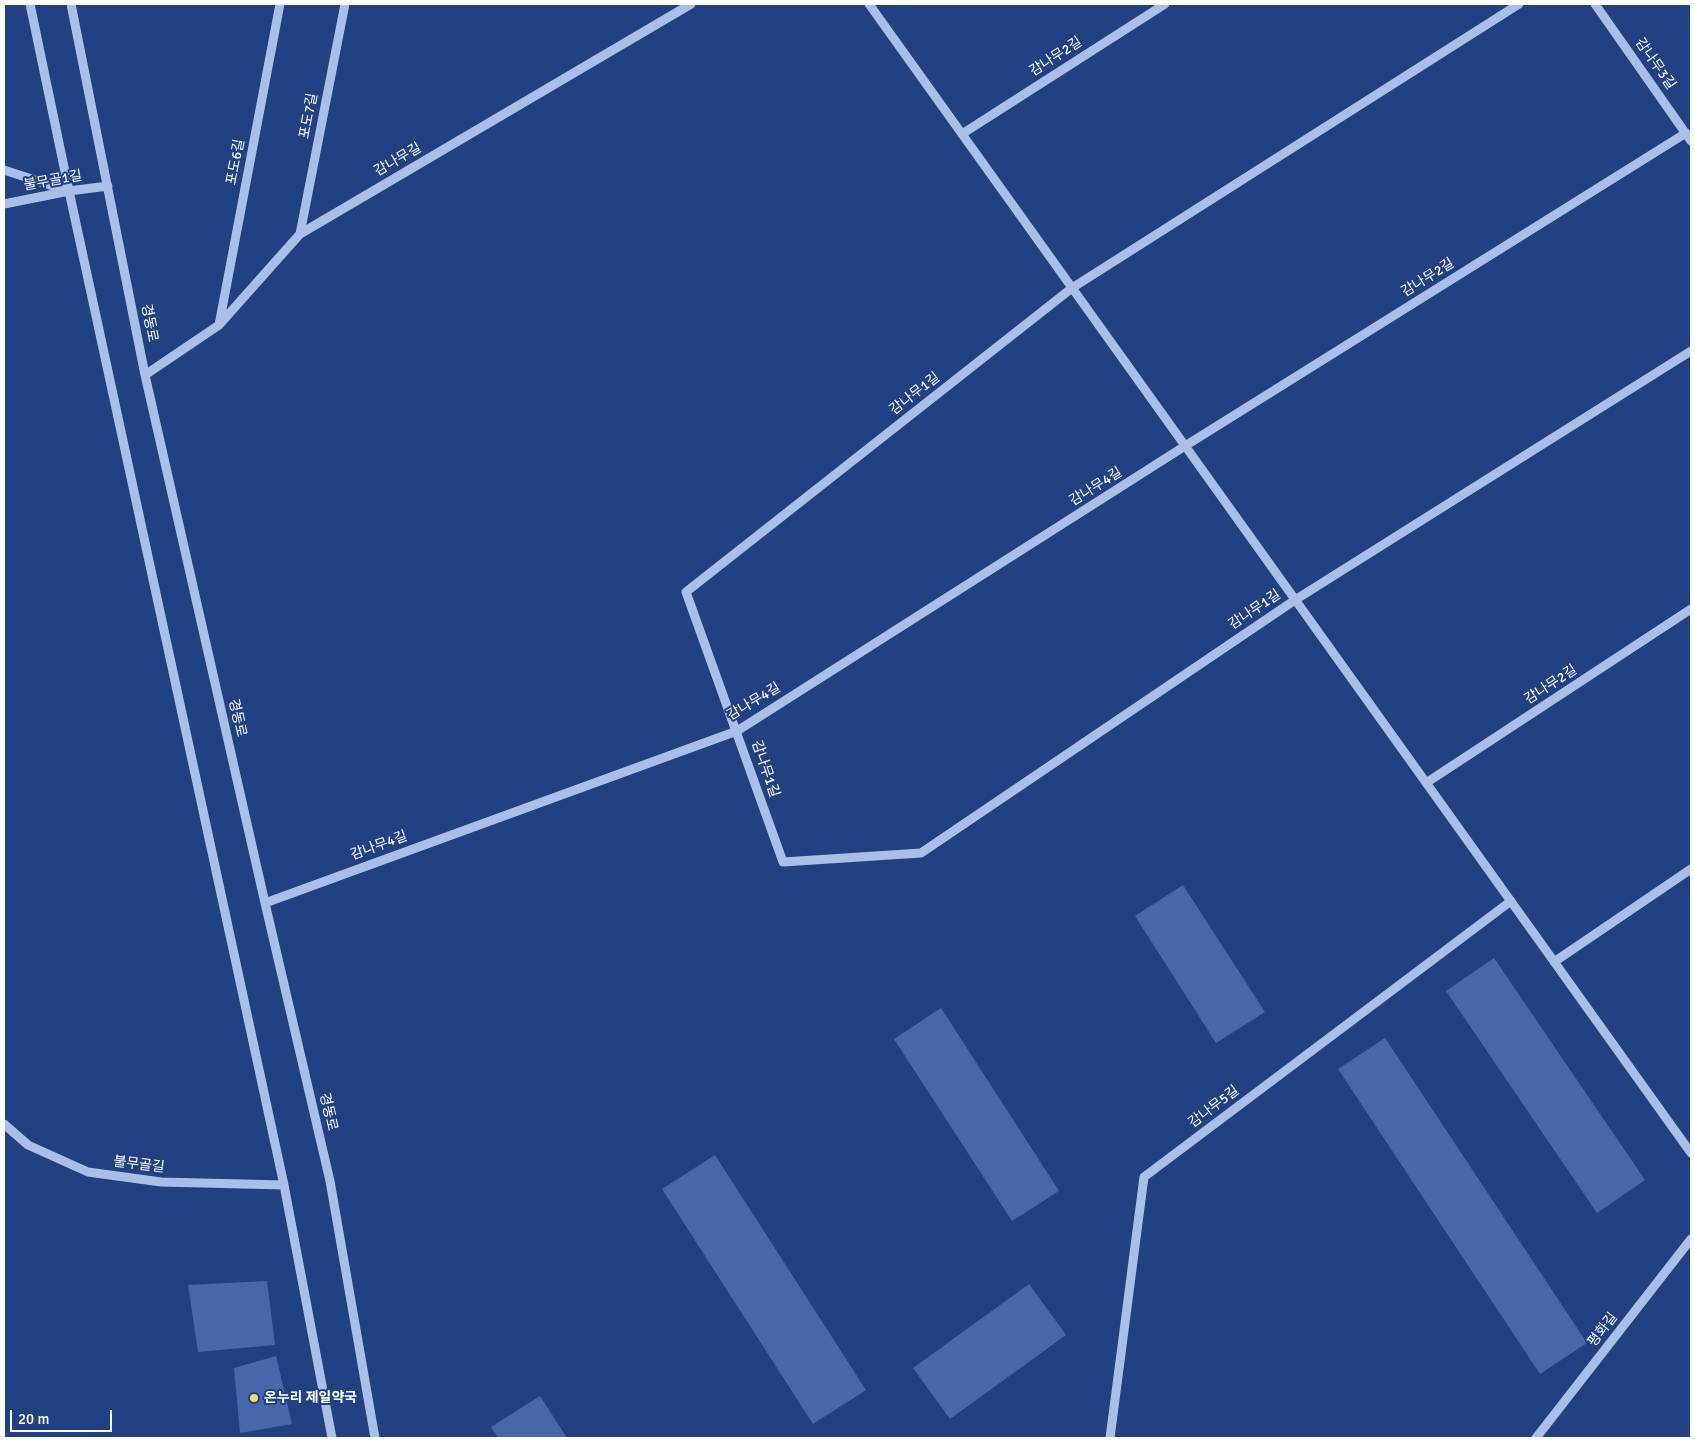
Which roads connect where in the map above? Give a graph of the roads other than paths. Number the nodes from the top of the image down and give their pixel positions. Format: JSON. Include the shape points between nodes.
{"nodes":[{"id":1,"x":30,"y":4,"type":"edge"},
{"id":2,"x":71,"y":4,"type":"edge"},
{"id":3,"x":280,"y":4,"type":"edge"},
{"id":4,"x":345,"y":4,"type":"edge"},
{"id":5,"x":691,"y":4,"type":"edge"},
{"id":6,"x":869,"y":4,"type":"edge"},
{"id":7,"x":1165,"y":4,"type":"edge"},
{"id":8,"x":1519,"y":4,"type":"edge"},
{"id":9,"x":1595,"y":4,"type":"edge"},
{"id":10,"x":962,"y":134,"type":"junction"},
{"id":11,"x":1689,"y":137,"type":"edge"},
{"id":12,"x":4,"y":170,"type":"edge"},
{"id":13,"x":108,"y":186,"type":"junction"},
{"id":14,"x":68,"y":191,"type":"junction"},
{"id":15,"x":4,"y":204,"type":"edge"},
{"id":16,"x":300,"y":234,"type":"junction"},
{"id":17,"x":1072,"y":288,"type":"junction"},
{"id":18,"x":219,"y":325,"type":"junction"},
{"id":19,"x":1691,"y":351,"type":"edge"},
{"id":20,"x":145,"y":375,"type":"junction"},
{"id":21,"x":1185,"y":446,"type":"junction"},
{"id":22,"x":1295,"y":600,"type":"junction"},
{"id":23,"x":1691,"y":609,"type":"edge"},
{"id":24,"x":737,"y":730,"type":"junction"},
{"id":25,"x":1426,"y":783,"type":"junction"},
{"id":26,"x":1691,"y":870,"type":"edge"},
{"id":27,"x":1511,"y":901,"type":"junction"},
{"id":28,"x":264,"y":903,"type":"junction"},
{"id":29,"x":1554,"y":962,"type":"junction"},
{"id":30,"x":4,"y":1124,"type":"edge"},
{"id":31,"x":1691,"y":1153,"type":"edge"},
{"id":32,"x":284,"y":1185,"type":"junction"},
{"id":33,"x":1691,"y":1239,"type":"edge"},
{"id":34,"x":332,"y":1438,"type":"edge"},
{"id":35,"x":375,"y":1438,"type":"edge"},
{"id":36,"x":1110,"y":1438,"type":"edge"},
{"id":37,"x":1536,"y":1438,"type":"edge"}],
"edges":[{"from":1,"to":14,"type":"street"},
{"from":2,"to":13,"type":"street","name":"경동로"},
{"from":3,"to":18,"type":"street","name":"포도6길"},
{"from":4,"to":16,"type":"street","name":"포도7길"},
{"from":5,"to":16,"type":"street","name":"감나무길"},
{"from":6,"to":10,"type":"street"},
{"from":7,"to":10,"type":"street","name":"감나무2길"},
{"from":8,"to":17,"type":"street"},
{"from":9,"to":11,"type":"street","name":"감나무3길"},
{"from":10,"to":17,"type":"street"},
{"from":11,"to":21,"type":"street","name":"감나무2길"},
{"from":12,"to":14,"type":"street"},
{"from":13,"to":14,"type":"street","name":"불무골1길"},
{"from":13,"to":20,"type":"street","name":"경동로"},
{"from":14,"to":15,"type":"street","name":"불무골1길"},
{"from":14,"to":32,"type":"street"},
{"from":16,"to":18,"type":"street","name":"감나무길"},
{"from":17,"to":21,"type":"street"},
{"from":17,"to":24,"type":"street","name":"감나무1길","via":[[686,592]]},
{"from":18,"to":20,"type":"street","name":"감나무길"},
{"from":19,"to":22,"type":"street"},
{"from":20,"to":28,"type":"street","name":"경동로"},
{"from":21,"to":22,"type":"street"},
{"from":21,"to":24,"type":"street","name":"감나무4길"},
{"from":22,"to":24,"type":"street","name":"감나무1길","via":[[921,853],[783,862]]},
{"from":22,"to":25,"type":"street"},
{"from":23,"to":25,"type":"street","name":"감나무2길"},
{"from":24,"to":28,"type":"street","name":"감나무4길"},
{"from":25,"to":27,"type":"street"},
{"from":26,"to":29,"type":"street"},
{"from":27,"to":29,"type":"street"},
{"from":27,"to":36,"type":"street","name":"감나무5길","via":[[1144,1177]]},
{"from":28,"to":35,"type":"street","name":"경동로","via":[[330,1181]]},
{"from":29,"to":31,"type":"street"},
{"from":30,"to":32,"type":"street","name":"불무골길","via":[[28,1145],[88,1172],[161,1182]]},
{"from":32,"to":34,"type":"street"},
{"from":33,"to":37,"type":"street","name":"평화길"}]}
